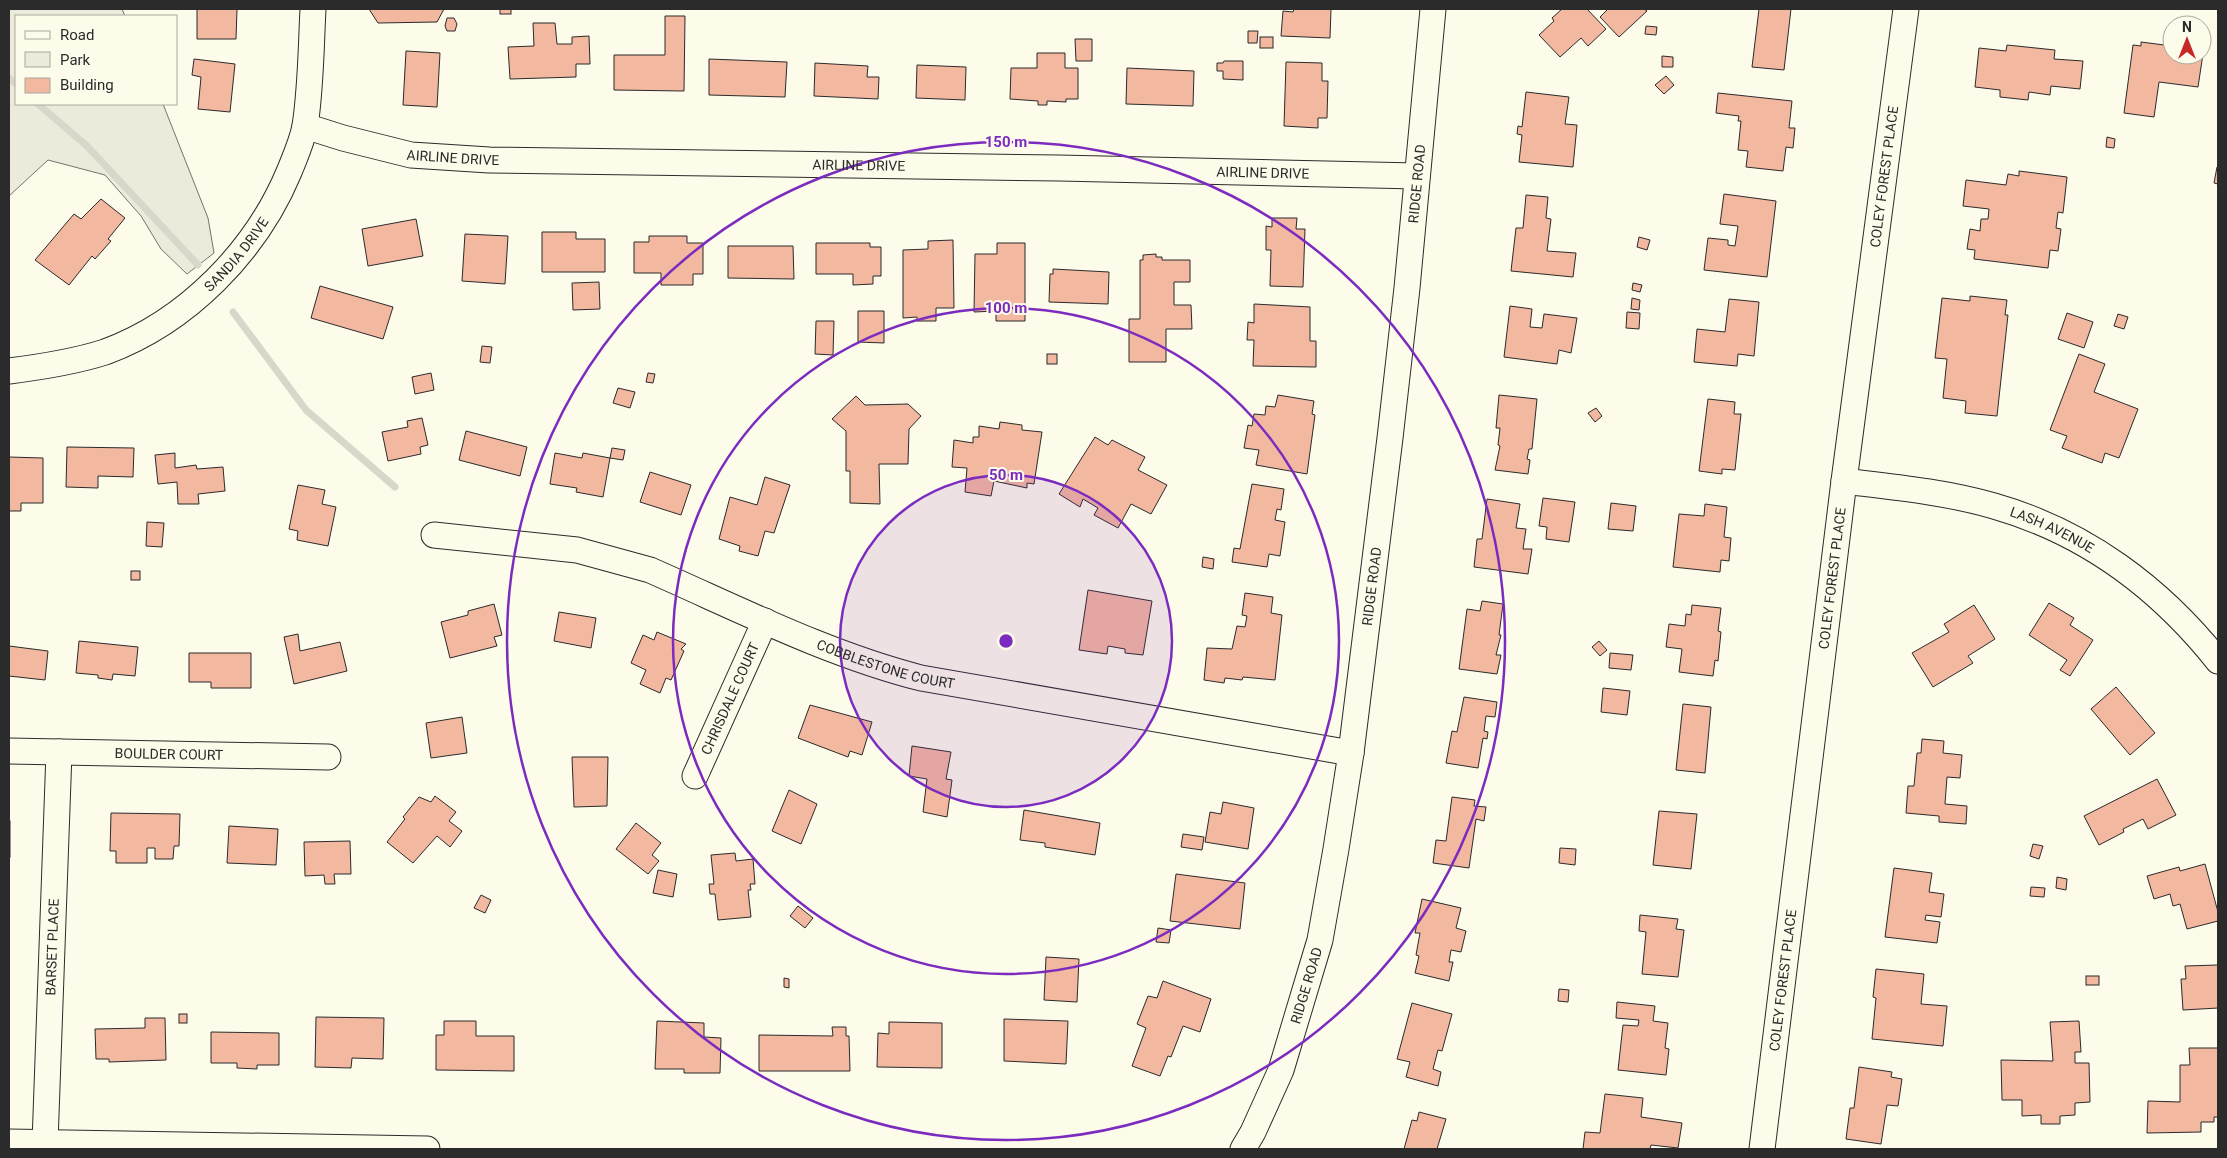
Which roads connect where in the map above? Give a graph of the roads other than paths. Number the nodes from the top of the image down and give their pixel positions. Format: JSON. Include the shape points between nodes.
{"nodes":[{"id":1,"x":313,"y":9,"type":"edge"},
{"id":2,"x":1433,"y":9,"type":"edge"},
{"id":3,"x":1906,"y":9,"type":"edge"},
{"id":4,"x":305,"y":126,"type":"junction"},
{"id":5,"x":1417,"y":176,"type":"junction"},
{"id":6,"x":9,"y":371,"type":"edge"},
{"id":7,"x":1844,"y":481,"type":"junction"},
{"id":8,"x":434,"y":535,"type":"dead end"},
{"id":9,"x":765,"y":621,"type":"junction"},
{"id":10,"x":2218,"y":661,"type":"edge"},
{"id":11,"x":9,"y":750,"type":"edge"},
{"id":12,"x":58,"y":752,"type":"junction"},
{"id":13,"x":1352,"y":753,"type":"junction"},
{"id":14,"x":328,"y":757,"type":"dead end"},
{"id":15,"x":695,"y":776,"type":"dead end"},
{"id":16,"x":9,"y":1142,"type":"edge"},
{"id":17,"x":45,"y":1143,"type":"junction"},
{"id":18,"x":427,"y":1149,"type":"edge"},
{"id":19,"x":1243,"y":1149,"type":"edge"},
{"id":20,"x":1762,"y":1149,"type":"edge"}],
"edges":[{"from":1,"to":4,"type":"street","name":"SANDIA DRIVE"},
{"from":2,"to":5,"type":"street","name":"RIDGE ROAD"},
{"from":3,"to":7,"type":"street","name":"COLEY FOREST PLACE"},
{"from":4,"to":5,"type":"street","name":"AIRLINE DRIVE","via":[[411,155],[489,160]]},
{"from":4,"to":6,"type":"street","name":"SANDIA DRIVE","via":[[291,168],[268,214],[234,260],[198,296],[154,328],[105,352],[43,367]]},
{"from":5,"to":13,"type":"street","name":"RIDGE ROAD","via":[[1407,288]]},
{"from":7,"to":10,"type":"street","name":"LASH AVENUE","via":[[1993,506],[2064,533],[2126,570],[2152,591],[2181,618]]},
{"from":7,"to":20,"type":"street","name":"COLEY FOREST PLACE"},
{"from":8,"to":9,"type":"street","name":"COBBLESTONE COURT","via":[[577,550],[619,560],[650,570]]},
{"from":9,"to":13,"type":"street","name":"COBBLESTONE COURT","via":[[850,656],[921,678]]},
{"from":9,"to":15,"type":"street","name":"CHRISDALE COURT"},
{"from":11,"to":12,"type":"street","name":"BOULDER COURT"},
{"from":12,"to":14,"type":"street","name":"BOULDER COURT"},
{"from":12,"to":17,"type":"street","name":"BARSET PLACE"},
{"from":13,"to":19,"type":"street","name":"RIDGE ROAD","via":[[1320,940],[1282,1070]]},
{"from":16,"to":17,"type":"street"},
{"from":17,"to":18,"type":"street"}]}
